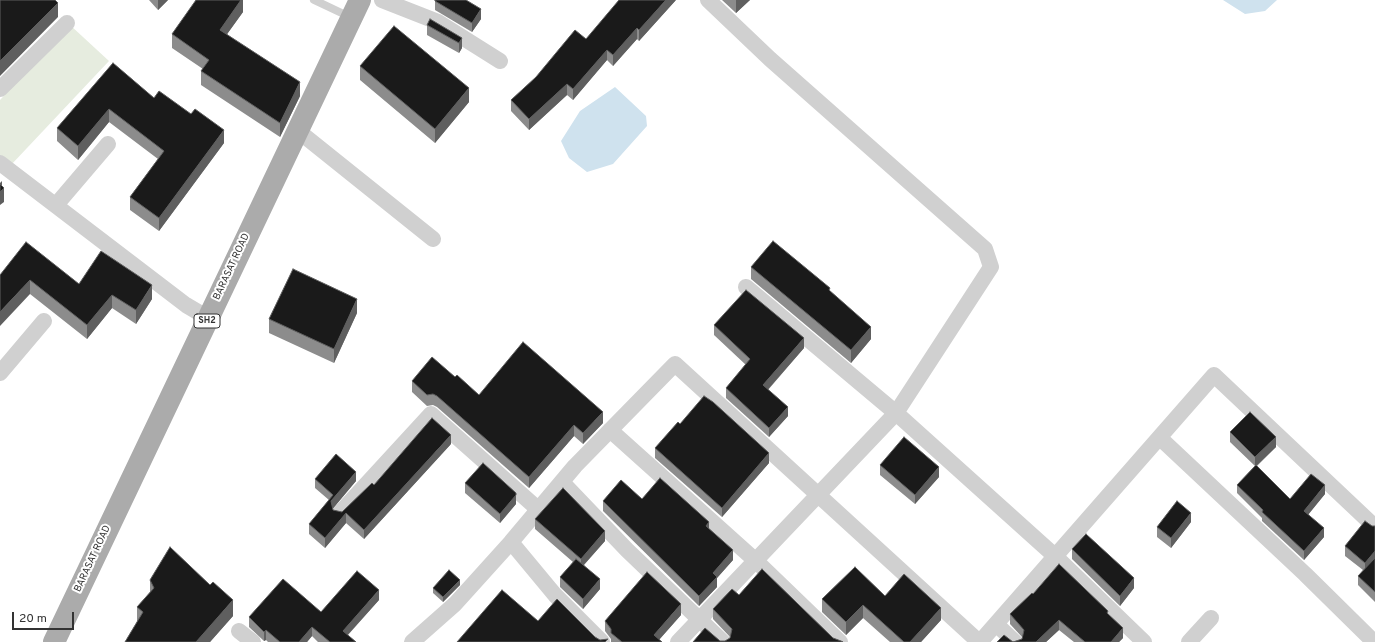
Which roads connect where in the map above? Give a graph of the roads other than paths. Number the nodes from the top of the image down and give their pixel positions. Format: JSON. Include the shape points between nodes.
{"nodes":[{"id":1,"x":314,"y":0,"type":"edge"},
{"id":2,"x":382,"y":0,"type":"edge"},
{"id":3,"x":708,"y":0,"type":"edge"},
{"id":4,"x":355,"y":9,"type":"edge"},
{"id":5,"x":67,"y":23,"type":"dead end"},
{"id":6,"x":500,"y":61,"type":"dead end"},
{"id":7,"x":0,"y":89,"type":"edge"},
{"id":8,"x":298,"y":130,"type":"junction"},
{"id":9,"x":108,"y":144,"type":"dead end"},
{"id":10,"x":0,"y":163,"type":"edge"},
{"id":11,"x":56,"y":205,"type":"junction"},
{"id":12,"x":433,"y":239,"type":"dead end"},
{"id":13,"x":746,"y":288,"type":"dead end"},
{"id":14,"x":208,"y":318,"type":"junction"},
{"id":15,"x":44,"y":322,"type":"dead end"},
{"id":16,"x":0,"y":373,"type":"edge"},
{"id":17,"x":896,"y":413,"type":"junction"},
{"id":18,"x":610,"y":430,"type":"junction"},
{"id":19,"x":1160,"y":438,"type":"junction"},
{"id":20,"x":562,"y":482,"type":"junction"},
{"id":21,"x":818,"y":495,"type":"junction"},
{"id":22,"x":539,"y":510,"type":"junction"},
{"id":23,"x":340,"y":513,"type":"edge"},
{"id":24,"x":1375,"y":527,"type":"edge"},
{"id":25,"x":511,"y":542,"type":"junction"},
{"id":26,"x":1056,"y":558,"type":"junction"},
{"id":27,"x":756,"y":561,"type":"junction"},
{"id":28,"x":1211,"y":618,"type":"dead end"},
{"id":29,"x":699,"y":620,"type":"junction"},
{"id":30,"x":996,"y":624,"type":"junction"},
{"id":31,"x":239,"y":631,"type":"dead end"},
{"id":32,"x":54,"y":642,"type":"edge"},
{"id":33,"x":252,"y":642,"type":"edge"},
{"id":34,"x":412,"y":642,"type":"edge"},
{"id":35,"x":602,"y":642,"type":"edge"},
{"id":36,"x":678,"y":642,"type":"edge"},
{"id":37,"x":723,"y":642,"type":"edge"},
{"id":38,"x":840,"y":642,"type":"edge"},
{"id":39,"x":979,"y":642,"type":"edge"},
{"id":40,"x":1015,"y":642,"type":"edge"},
{"id":41,"x":1144,"y":642,"type":"edge"},
{"id":42,"x":1189,"y":642,"type":"edge"},
{"id":43,"x":1374,"y":642,"type":"edge"}],
"edges":[{"from":1,"to":4,"type":"lane"},
{"from":2,"to":6,"type":"street","via":[[438,22]]},
{"from":3,"to":17,"type":"street","via":[[770,59],[985,249],[991,268]]},
{"from":4,"to":8,"type":"main road","name":"BARASAT ROAD","number":"SH2"},
{"from":5,"to":7,"type":"street"},
{"from":8,"to":12,"type":"street"},
{"from":8,"to":14,"type":"main road","name":"BARASAT ROAD","number":"SH2"},
{"from":9,"to":11,"type":"street"},
{"from":10,"to":11,"type":"street"},
{"from":11,"to":14,"type":"street","via":[[186,305]]},
{"from":13,"to":17,"type":"street"},
{"from":14,"to":32,"type":"main road","name":"BARASAT ROAD","number":"SH2"},
{"from":15,"to":16,"type":"street"},
{"from":17,"to":21,"type":"street"},
{"from":17,"to":26,"type":"street"},
{"from":18,"to":20,"type":"street"},
{"from":18,"to":21,"type":"street","via":[[675,364]]},
{"from":18,"to":27,"type":"street"},
{"from":19,"to":24,"type":"street","via":[[1214,375]]},
{"from":19,"to":26,"type":"street"},
{"from":19,"to":43,"type":"street"},
{"from":20,"to":22,"type":"street"},
{"from":20,"to":29,"type":"street"},
{"from":21,"to":27,"type":"street"},
{"from":21,"to":39,"type":"street"},
{"from":22,"to":23,"type":"street","via":[[431,414]]},
{"from":22,"to":25,"type":"street"},
{"from":25,"to":34,"type":"street","via":[[455,604]]},
{"from":25,"to":35,"type":"street","via":[[555,595]]},
{"from":26,"to":30,"type":"street"},
{"from":26,"to":41,"type":"street"},
{"from":27,"to":29,"type":"street"},
{"from":27,"to":38,"type":"street"},
{"from":28,"to":42,"type":"street"},
{"from":29,"to":36,"type":"street"},
{"from":29,"to":37,"type":"street"},
{"from":30,"to":39,"type":"street"},
{"from":30,"to":40,"type":"street"},
{"from":31,"to":33,"type":"street"}]}
